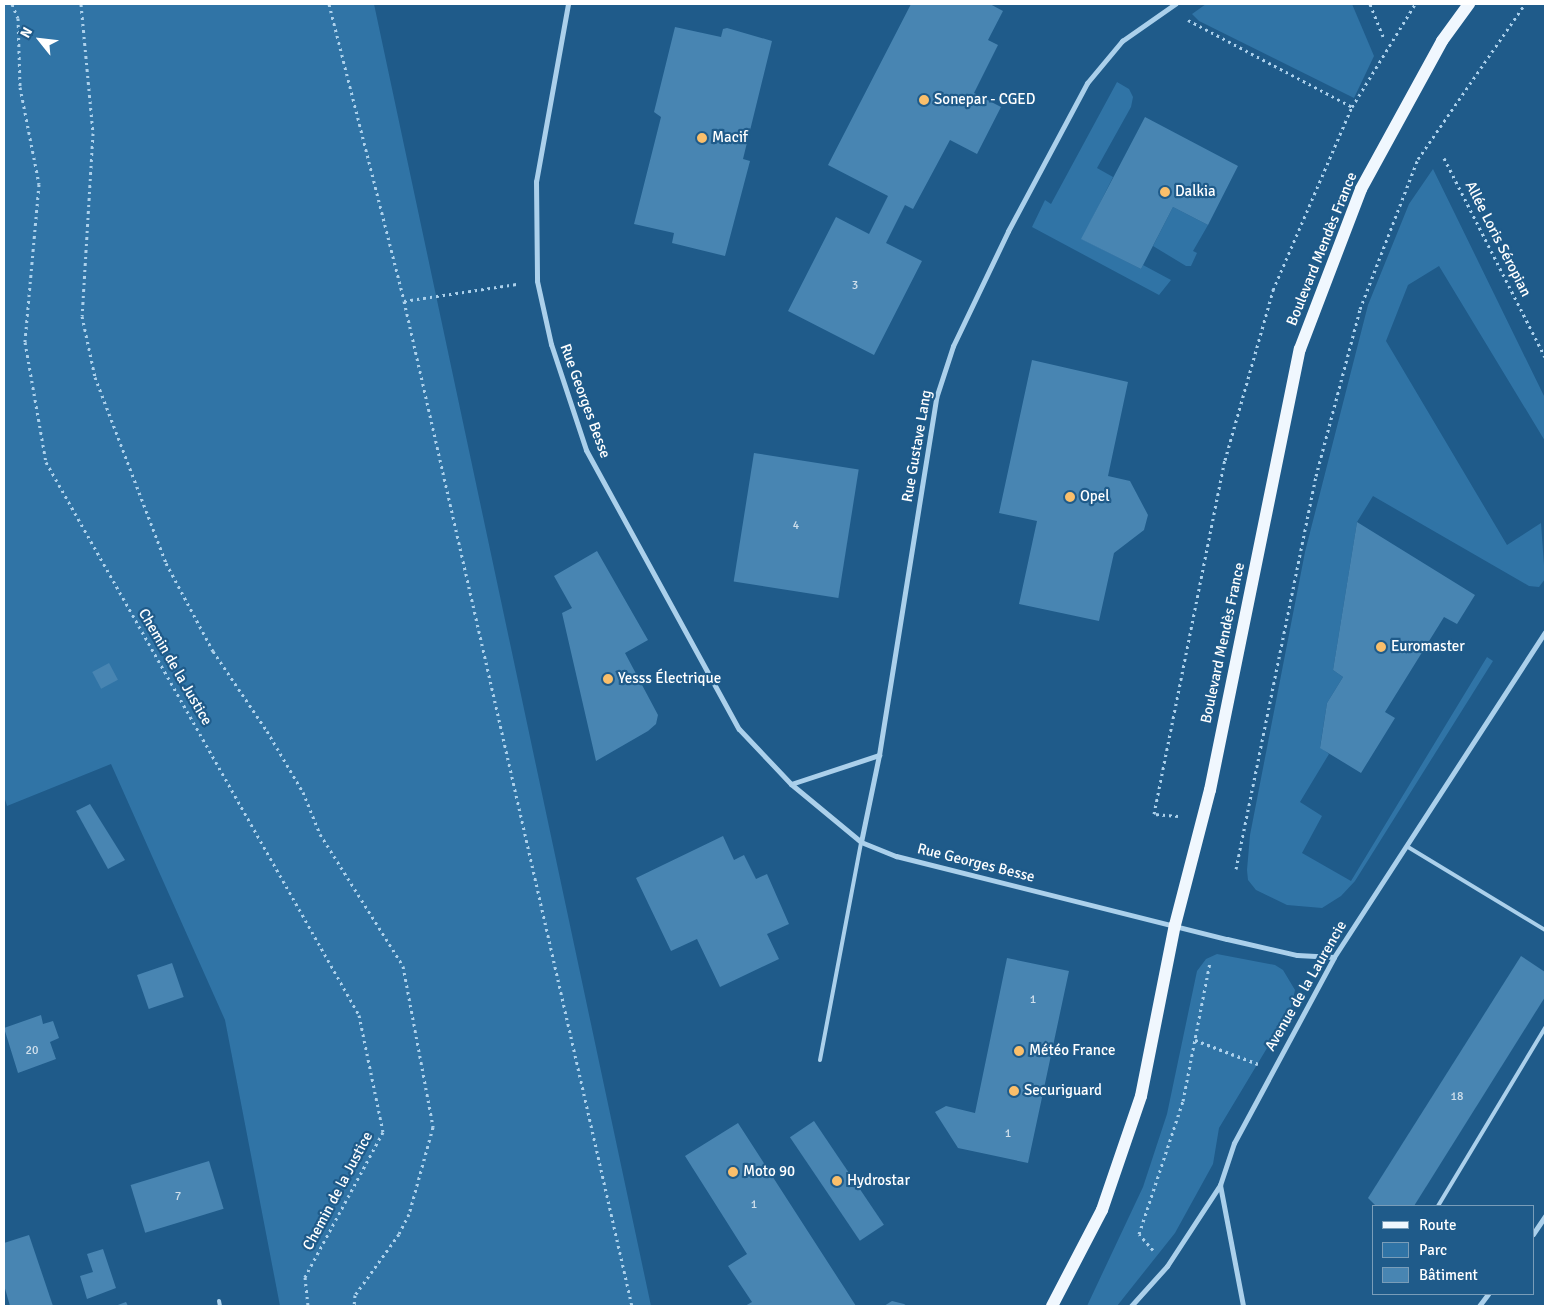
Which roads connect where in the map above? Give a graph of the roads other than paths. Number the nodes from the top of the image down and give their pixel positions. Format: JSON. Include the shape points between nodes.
{"nodes":[{"id":1,"x":568,"y":4,"type":"edge"},
{"id":2,"x":1163,"y":4,"type":"edge"},
{"id":3,"x":1175,"y":4,"type":"edge"},
{"id":4,"x":1469,"y":4,"type":"edge"},
{"id":5,"x":1168,"y":9,"type":"junction"},
{"id":6,"x":1545,"y":632,"type":"edge"},
{"id":7,"x":879,"y":755,"type":"junction"},
{"id":8,"x":791,"y":784,"type":"junction"},
{"id":9,"x":861,"y":842,"type":"junction"},
{"id":10,"x":1408,"y":847,"type":"junction"},
{"id":11,"x":1175,"y":925,"type":"junction"},
{"id":12,"x":1545,"y":930,"type":"edge"},
{"id":13,"x":1334,"y":957,"type":"junction"},
{"id":14,"x":1545,"y":1028,"type":"edge"},
{"id":15,"x":820,"y":1060,"type":"dead end"},
{"id":16,"x":1220,"y":1185,"type":"junction"},
{"id":17,"x":1439,"y":1205,"type":"edge"},
{"id":18,"x":1545,"y":1216,"type":"edge"},
{"id":19,"x":1534,"y":1232,"type":"edge"},
{"id":20,"x":1487,"y":1295,"type":"edge"},
{"id":21,"x":1052,"y":1306,"type":"edge"},
{"id":22,"x":1131,"y":1306,"type":"edge"},
{"id":23,"x":1243,"y":1306,"type":"edge"},
{"id":24,"x":1479,"y":1306,"type":"edge"}],
"edges":[{"from":1,"to":8,"type":"street","name":"Rue Georges Besse","via":[[536,181],[537,281],[551,344],[586,450],[739,729]]},
{"from":2,"to":5,"type":"lane"},
{"from":3,"to":5,"type":"street","name":"Rue Gustave Lang"},
{"from":4,"to":11,"type":"main road","name":"Boulevard Mendès France","via":[[1442,41],[1361,189],[1300,348],[1203,817]]},
{"from":5,"to":7,"type":"street","name":"Rue Gustave Lang","via":[[1122,41],[1087,83],[1008,230],[953,346],[936,398]]},
{"from":6,"to":10,"type":"street","name":"Avenue de la Laurencie"},
{"from":7,"to":8,"type":"street"},
{"from":7,"to":9,"type":"street","name":"Rue Gustave Lang"},
{"from":8,"to":9,"type":"street","name":"Rue Georges Besse"},
{"from":9,"to":11,"type":"street","name":"Rue Georges Besse","via":[[896,856]]},
{"from":9,"to":15,"type":"lane"},
{"from":10,"to":12,"type":"lane"},
{"from":10,"to":13,"type":"street","name":"Avenue de la Laurencie"},
{"from":11,"to":13,"type":"street","name":"Rue Georges Besse","via":[[1297,955]]},
{"from":11,"to":21,"type":"main road","name":"Boulevard Mendès France","via":[[1141,1096],[1102,1210]]},
{"from":13,"to":16,"type":"street","name":"Avenue de la Laurencie","via":[[1234,1143]]},
{"from":14,"to":17,"type":"lane"},
{"from":16,"to":22,"type":"street","name":"Avenue de la Laurencie","via":[[1167,1266]]},
{"from":16,"to":23,"type":"street"},
{"from":18,"to":19,"type":"street"},
{"from":20,"to":24,"type":"street"}]}
